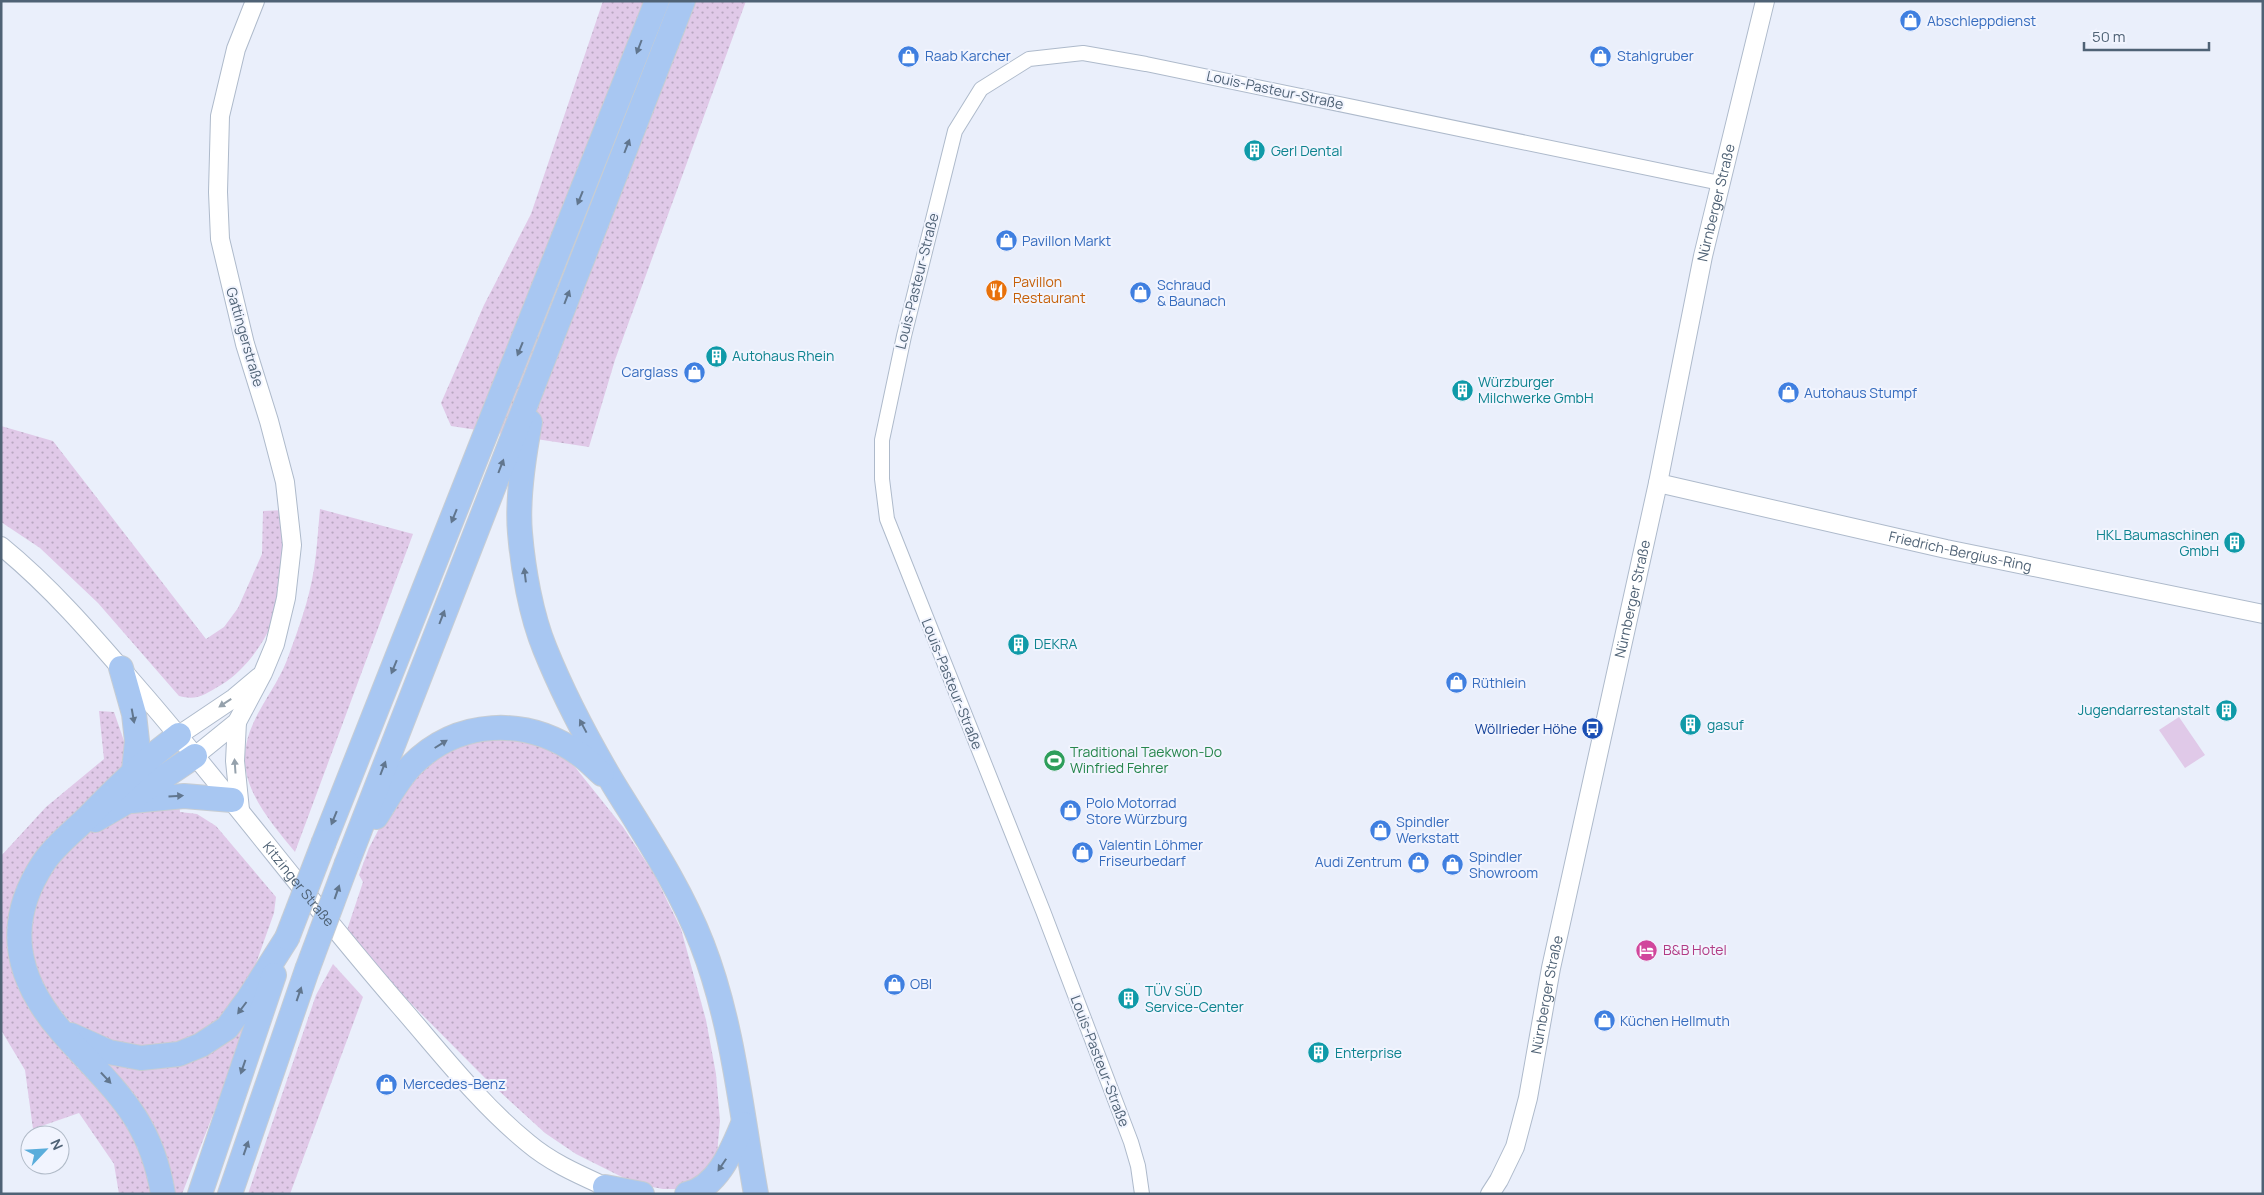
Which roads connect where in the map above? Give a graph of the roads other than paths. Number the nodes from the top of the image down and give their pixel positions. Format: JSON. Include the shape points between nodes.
{"nodes":[{"id":1,"x":255,"y":1,"type":"edge"},
{"id":2,"x":657,"y":1,"type":"edge"},
{"id":3,"x":683,"y":1,"type":"edge"},
{"id":4,"x":1765,"y":1,"type":"edge"},
{"id":5,"x":1720,"y":183,"type":"junction"},
{"id":6,"x":543,"y":359,"type":"junction"},
{"id":7,"x":1658,"y":484,"type":"junction"},
{"id":8,"x":1,"y":546,"type":"edge"},
{"id":9,"x":2263,"y":614,"type":"edge"},
{"id":10,"x":121,"y":668,"type":"junction"},
{"id":11,"x":263,"y":673,"type":"junction"},
{"id":12,"x":238,"y":722,"type":"junction"},
{"id":13,"x":179,"y":735,"type":"junction"},
{"id":14,"x":196,"y":756,"type":"junction"},
{"id":15,"x":134,"y":770,"type":"junction"},
{"id":16,"x":614,"y":785,"type":"junction"},
{"id":17,"x":128,"y":802,"type":"junction"},
{"id":18,"x":236,"y":805,"type":"junction"},
{"id":19,"x":70,"y":835,"type":"junction"},
{"id":20,"x":347,"y":863,"type":"junction"},
{"id":21,"x":287,"y":938,"type":"junction"},
{"id":22,"x":60,"y":1030,"type":"junction"},
{"id":23,"x":743,"y":1124,"type":"junction"},
{"id":24,"x":612,"y":1190,"type":"edge"},
{"id":25,"x":163,"y":1194,"type":"edge"},
{"id":26,"x":200,"y":1194,"type":"edge"},
{"id":27,"x":230,"y":1194,"type":"edge"},
{"id":28,"x":642,"y":1194,"type":"edge"},
{"id":29,"x":686,"y":1194,"type":"edge"},
{"id":30,"x":756,"y":1194,"type":"edge"},
{"id":31,"x":1142,"y":1194,"type":"edge"},
{"id":32,"x":1490,"y":1194,"type":"edge"}],
"edges":[{"from":1,"to":11,"type":"street","name":"Gattingerstraße","via":[[236,49],[220,116],[218,192],[220,239],[245,344],[285,482],[292,546],[286,598],[275,644]]},
{"from":2,"to":21,"type":"highway","one_way":true,"bridge":true},
{"from":6,"to":3,"type":"highway","one_way":true},
{"from":4,"to":5,"type":"street","name":"Nürnberger Straße"},
{"from":5,"to":7,"type":"street","name":"Nürnberger Straße"},
{"from":5,"to":31,"type":"street","name":"Louis-Pasteur-Straße","via":[[1083,53],[1029,60],[1021,64],[981,89],[955,131],[904,336],[882,440],[887,519],[1044,912],[1131,1142]]},
{"from":16,"to":6,"type":"highway","one_way":true,"via":[[544,648],[526,583],[520,530],[524,453]]},
{"from":20,"to":6,"type":"highway","one_way":true},
{"from":7,"to":9,"type":"street","name":"Friedrich-Bergius-Ring","via":[[1960,552]]},
{"from":7,"to":32,"type":"street","name":"Nürnberger Straße","via":[[1551,968],[1528,1098],[1515,1147]]},
{"from":8,"to":10,"type":"street","name":"Kitzinger Straße","via":[[47,586]]},
{"from":10,"to":13,"type":"street","name":"Kitzinger Straße"},
{"from":10,"to":15,"type":"highway","one_way":true,"via":[[135,723]]},
{"from":11,"to":12,"type":"street","name":"Gattingerstraße"},
{"from":11,"to":13,"type":"street","name":"Gattingerstraße","one_way":true,"via":[[234,698]]},
{"from":12,"to":14,"type":"street","name":"Gattingerstraße"},
{"from":18,"to":12,"type":"street","one_way":true},
{"from":13,"to":14,"type":"street","name":"Kitzinger Straße"},
{"from":13,"to":15,"type":"highway"},
{"from":14,"to":17,"type":"highway"},
{"from":14,"to":18,"type":"street","name":"Kitzinger Straße"},
{"from":15,"to":19,"type":"highway"},
{"from":20,"to":16,"type":"highway","one_way":true,"via":[[399,780],[412,765],[454,736],[476,729],[501,727],[556,740],[579,754]]},
{"from":16,"to":23,"type":"highway","via":[[646,833],[702,944],[723,1005]]},
{"from":17,"to":18,"type":"highway","one_way":true,"via":[[184,796]]},
{"from":17,"to":19,"type":"highway"},
{"from":18,"to":24,"type":"street","name":"Kitzinger Straße","via":[[348,947],[465,1081],[529,1144],[557,1164]]},
{"from":19,"to":22,"type":"highway","via":[[45,860],[25,896],[19,933],[24,967],[38,1002]]},
{"from":27,"to":20,"type":"highway","one_way":true,"bridge":true},
{"from":21,"to":22,"type":"highway","one_way":true,"via":[[226,1028],[201,1045],[179,1054],[141,1058],[109,1052]]},
{"from":21,"to":26,"type":"highway","one_way":true},
{"from":22,"to":25,"type":"highway","one_way":true,"via":[[121,1095],[143,1129],[159,1168]]},
{"from":23,"to":29,"type":"highway","one_way":true,"via":[[724,1164],[712,1180]]},
{"from":23,"to":30,"type":"highway"},
{"from":24,"to":28,"type":"highway"}]}
